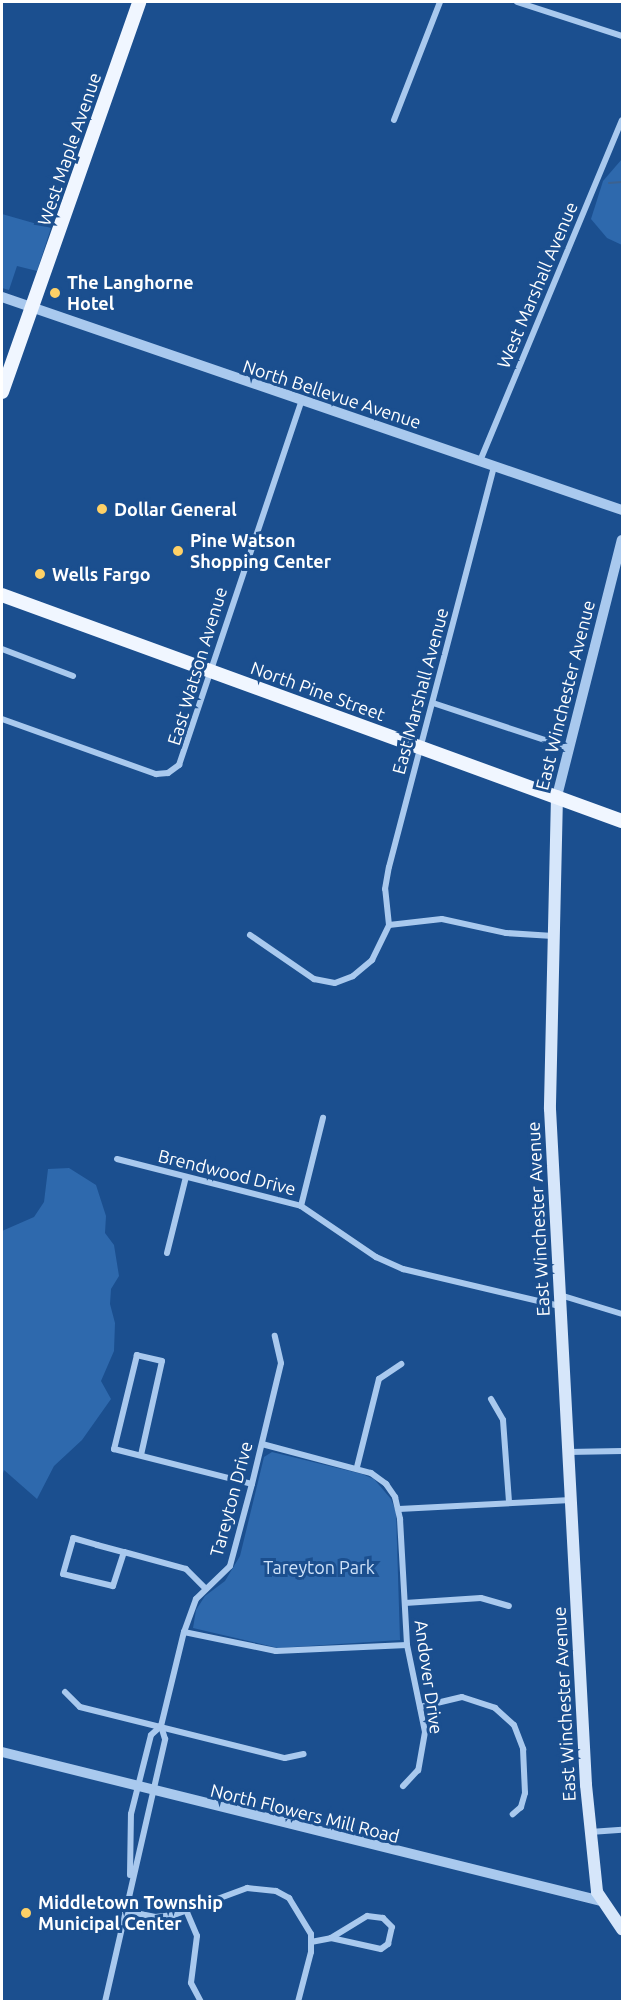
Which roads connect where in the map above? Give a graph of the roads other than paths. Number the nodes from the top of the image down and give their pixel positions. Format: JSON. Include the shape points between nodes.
{"nodes":[{"id":1,"x":139,"y":2,"type":"edge"},
{"id":2,"x":440,"y":2,"type":"edge"},
{"id":3,"x":517,"y":2,"type":"edge"},
{"id":4,"x":622,"y":36,"type":"edge"},
{"id":5,"x":394,"y":120,"type":"dead end"},
{"id":6,"x":622,"y":120,"type":"edge"},
{"id":7,"x":2,"y":297,"type":"edge"},
{"id":8,"x":32,"y":307,"type":"junction"},
{"id":9,"x":2,"y":392,"type":"edge"},
{"id":10,"x":302,"y":400,"type":"junction"},
{"id":11,"x":480,"y":461,"type":"junction"},
{"id":12,"x":494,"y":466,"type":"junction"},
{"id":13,"x":622,"y":510,"type":"edge"},
{"id":14,"x":622,"y":540,"type":"edge"},
{"id":15,"x":2,"y":595,"type":"edge"},
{"id":16,"x":2,"y":649,"type":"edge"},
{"id":17,"x":209,"y":670,"type":"junction"},
{"id":18,"x":73,"y":676,"type":"dead end"},
{"id":19,"x":433,"y":703,"type":"junction"},
{"id":20,"x":2,"y":719,"type":"edge"},
{"id":21,"x":421,"y":747,"type":"junction"},
{"id":22,"x":569,"y":748,"type":"junction"},
{"id":23,"x":557,"y":796,"type":"junction"},
{"id":24,"x":622,"y":821,"type":"edge"},
{"id":25,"x":389,"y":925,"type":"junction"},
{"id":26,"x":250,"y":935,"type":"dead end"},
{"id":27,"x":554,"y":936,"type":"junction"},
{"id":28,"x":323,"y":1118,"type":"dead end"},
{"id":29,"x":117,"y":1159,"type":"dead end"},
{"id":30,"x":186,"y":1177,"type":"junction"},
{"id":31,"x":301,"y":1206,"type":"junction"},
{"id":32,"x":167,"y":1254,"type":"dead end"},
{"id":33,"x":560,"y":1300,"type":"junction"},
{"id":34,"x":622,"y":1314,"type":"edge"},
{"id":35,"x":275,"y":1336,"type":"dead end"},
{"id":36,"x":401,"y":1364,"type":"dead end"},
{"id":37,"x":491,"y":1399,"type":"dead end"},
{"id":38,"x":262,"y":1444,"type":"junction"},
{"id":39,"x":622,"y":1451,"type":"edge"},
{"id":40,"x":568,"y":1452,"type":"junction"},
{"id":41,"x":141,"y":1455,"type":"junction"},
{"id":42,"x":357,"y":1467,"type":"junction"},
{"id":43,"x":252,"y":1484,"type":"junction"},
{"id":44,"x":571,"y":1500,"type":"junction"},
{"id":45,"x":509,"y":1502,"type":"junction"},
{"id":46,"x":399,"y":1509,"type":"junction"},
{"id":47,"x":124,"y":1552,"type":"junction"},
{"id":48,"x":206,"y":1589,"type":"junction"},
{"id":49,"x":405,"y":1603,"type":"junction"},
{"id":50,"x":509,"y":1606,"type":"dead end"},
{"id":51,"x":184,"y":1632,"type":"junction"},
{"id":52,"x":407,"y":1645,"type":"junction"},
{"id":53,"x":65,"y":1692,"type":"dead end"},
{"id":54,"x":420,"y":1707,"type":"junction"},
{"id":55,"x":161,"y":1726,"type":"junction"},
{"id":56,"x":2,"y":1752,"type":"edge"},
{"id":57,"x":304,"y":1754,"type":"dead end"},
{"id":58,"x":403,"y":1786,"type":"dead end"},
{"id":59,"x":137,"y":1788,"type":"junction"},
{"id":60,"x":153,"y":1791,"type":"junction"},
{"id":61,"x":513,"y":1814,"type":"dead end"},
{"id":62,"x":622,"y":1830,"type":"edge"},
{"id":63,"x":589,"y":1832,"type":"junction"},
{"id":64,"x":130,"y":1885,"type":"junction"},
{"id":65,"x":601,"y":1901,"type":"junction"},
{"id":66,"x":186,"y":1910,"type":"junction"},
{"id":67,"x":125,"y":1911,"type":"junction"},
{"id":68,"x":622,"y":1929,"type":"edge"},
{"id":69,"x":331,"y":1938,"type":"junction"},
{"id":70,"x":311,"y":1942,"type":"junction"},
{"id":71,"x":105,"y":2001,"type":"edge"},
{"id":72,"x":201,"y":2001,"type":"edge"},
{"id":73,"x":298,"y":2001,"type":"edge"}],
"edges":[{"from":1,"to":8,"type":"main road","name":"West Maple Avenue"},
{"from":2,"to":5,"type":"street"},
{"from":3,"to":4,"type":"street"},
{"from":6,"to":11,"type":"street","name":"West Marshall Avenue"},
{"from":7,"to":8,"type":"street","name":"North Bellevue Avenue"},
{"from":8,"to":9,"type":"main road","name":"West Maple Avenue"},
{"from":8,"to":10,"type":"street","name":"North Bellevue Avenue"},
{"from":10,"to":11,"type":"street","name":"North Bellevue Avenue"},
{"from":10,"to":17,"type":"street","name":"East Watson Avenue"},
{"from":11,"to":12,"type":"street","name":"North Bellevue Avenue"},
{"from":12,"to":13,"type":"street","name":"North Bellevue Avenue"},
{"from":12,"to":19,"type":"street","name":"East Marshall Avenue"},
{"from":14,"to":22,"type":"street","name":"East Winchester Avenue"},
{"from":15,"to":17,"type":"main road","name":"North Pine Street"},
{"from":16,"to":18,"type":"street"},
{"from":17,"to":20,"type":"street","name":"East Watson Avenue","via":[[183,758],[175,770],[151,772]]},
{"from":17,"to":21,"type":"main road","name":"North Pine Street"},
{"from":19,"to":21,"type":"street","name":"East Marshall Avenue"},
{"from":19,"to":22,"type":"street"},
{"from":21,"to":23,"type":"main road","name":"North Pine Street"},
{"from":21,"to":25,"type":"street","name":"East Marshall Avenue","via":[[385,889]]},
{"from":22,"to":23,"type":"street","name":"East Winchester Avenue"},
{"from":23,"to":24,"type":"main road","name":"North Pine Street"},
{"from":23,"to":27,"type":"main road","name":"East Winchester Avenue"},
{"from":25,"to":26,"type":"street","via":[[372,960],[353,976],[335,983],[314,979]]},
{"from":25,"to":27,"type":"street","via":[[442,920],[507,933]]},
{"from":27,"to":33,"type":"main road","name":"East Winchester Avenue","via":[[550,1109]]},
{"from":28,"to":31,"type":"street"},
{"from":29,"to":30,"type":"street","name":"Brendwood Drive"},
{"from":30,"to":31,"type":"street","name":"Brendwood Drive"},
{"from":30,"to":32,"type":"street"},
{"from":31,"to":33,"type":"street","name":"Brendwood Drive","via":[[376,1257],[403,1269]]},
{"from":33,"to":34,"type":"street","name":"Brendwood Drive"},
{"from":33,"to":40,"type":"main road","name":"East Winchester Avenue"},
{"from":35,"to":38,"type":"street","name":"Tareyton Drive","via":[[281,1363]]},
{"from":36,"to":42,"type":"street","via":[[379,1380]]},
{"from":37,"to":45,"type":"street","via":[[503,1420]]},
{"from":38,"to":42,"type":"street","name":"Andover Drive"},
{"from":38,"to":43,"type":"street","name":"Tareyton Drive"},
{"from":39,"to":40,"type":"street"},
{"from":40,"to":44,"type":"main road","name":"East Winchester Avenue"},
{"from":41,"to":41,"type":"street","via":[[114,1449],[137,1355],[162,1361]]},
{"from":41,"to":43,"type":"street"},
{"from":42,"to":46,"type":"street","name":"Andover Drive","via":[[386,1484]]},
{"from":43,"to":48,"type":"street","name":"Tareyton Drive","via":[[230,1566]]},
{"from":44,"to":45,"type":"street"},
{"from":44,"to":63,"type":"main road","name":"East Winchester Avenue"},
{"from":45,"to":46,"type":"street"},
{"from":46,"to":49,"type":"street","name":"Andover Drive"},
{"from":47,"to":47,"type":"street","via":[[73,1538],[63,1574],[113,1586]]},
{"from":47,"to":48,"type":"street","via":[[186,1569]]},
{"from":48,"to":51,"type":"street","name":"Tareyton Drive","via":[[191,1609]]},
{"from":49,"to":50,"type":"street","via":[[481,1598]]},
{"from":49,"to":52,"type":"street","name":"Andover Drive"},
{"from":51,"to":52,"type":"street","via":[[276,1651]]},
{"from":51,"to":55,"type":"street","name":"Tareyton Drive"},
{"from":52,"to":54,"type":"street","name":"Andover Drive"},
{"from":53,"to":55,"type":"street","via":[[80,1707]]},
{"from":54,"to":58,"type":"street","name":"Andover Drive","via":[[425,1732],[420,1763],[412,1779]]},
{"from":54,"to":61,"type":"street","via":[[462,1697],[495,1708],[509,1718],[522,1741],[525,1780],[524,1801]]},
{"from":55,"to":57,"type":"street","via":[[285,1758]]},
{"from":55,"to":59,"type":"street","name":"Tareyton Drive","via":[[151,1735]]},
{"from":55,"to":60,"type":"street","name":"Tareyton Drive","via":[[165,1739]]},
{"from":56,"to":59,"type":"street","name":"North Flowers Mill Road"},
{"from":59,"to":60,"type":"street","name":"North Flowers Mill Road"},
{"from":59,"to":64,"type":"street","name":"Tareyton Drive","via":[[129,1829]]},
{"from":60,"to":64,"type":"street","name":"Tareyton Drive"},
{"from":60,"to":65,"type":"street","name":"North Flowers Mill Road"},
{"from":62,"to":63,"type":"street"},
{"from":63,"to":65,"type":"main road","name":"East Winchester Avenue"},
{"from":64,"to":67,"type":"street"},
{"from":65,"to":68,"type":"main road"},
{"from":66,"to":67,"type":"street","via":[[155,1917]]},
{"from":66,"to":70,"type":"street","via":[[247,1888],[276,1891],[301,1914]]},
{"from":66,"to":72,"type":"street","via":[[197,1936],[191,1983]]},
{"from":67,"to":71,"type":"street"},
{"from":69,"to":69,"type":"street","via":[[367,1916],[382,1918],[392,1927],[388,1944],[381,1949]]},
{"from":69,"to":70,"type":"street"},
{"from":70,"to":73,"type":"street"}]}
